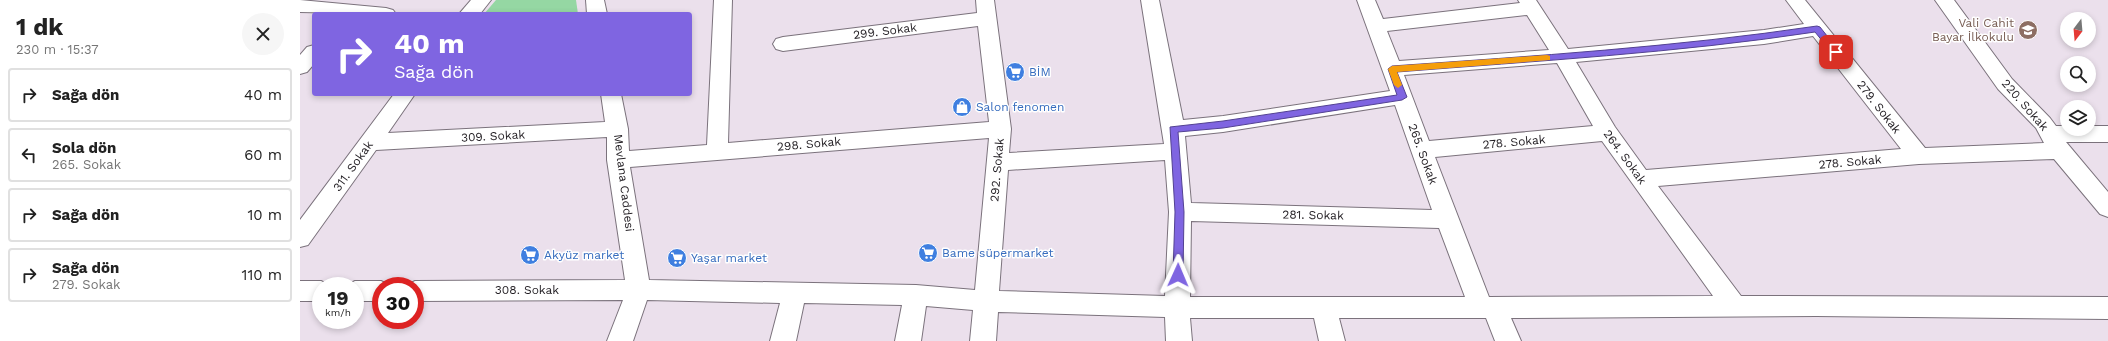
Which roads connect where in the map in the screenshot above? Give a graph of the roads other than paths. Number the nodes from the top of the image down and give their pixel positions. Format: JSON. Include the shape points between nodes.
{"nodes":[{"id":1,"x":482,"y":0,"type":"edge"},
{"id":2,"x":595,"y":0,"type":"edge"},
{"id":3,"x":723,"y":0,"type":"edge"},
{"id":4,"x":1150,"y":0,"type":"edge"},
{"id":5,"x":1366,"y":0,"type":"edge"},
{"id":6,"x":1795,"y":0,"type":"edge"},
{"id":7,"x":1944,"y":0,"type":"edge"},
{"id":8,"x":1530,"y":4,"type":"edge"},
{"id":9,"x":300,"y":6,"type":"edge"},
{"id":10,"x":357,"y":8,"type":"edge"},
{"id":11,"x":986,"y":9,"type":"edge"},
{"id":12,"x":376,"y":12,"type":"edge"},
{"id":13,"x":471,"y":12,"type":"edge"},
{"id":14,"x":597,"y":12,"type":"edge"},
{"id":15,"x":1376,"y":26,"type":"junction"},
{"id":16,"x":1817,"y":29,"type":"junction"},
{"id":17,"x":783,"y":44,"type":"dead end"},
{"id":18,"x":312,"y":54,"type":"edge"},
{"id":19,"x":1564,"y":56,"type":"junction"},
{"id":20,"x":300,"y":67,"type":"edge"},
{"id":21,"x":1392,"y":69,"type":"junction"},
{"id":22,"x":404,"y":96,"type":"edge"},
{"id":23,"x":611,"y":96,"type":"edge"},
{"id":24,"x":1402,"y":97,"type":"junction"},
{"id":25,"x":616,"y":129,"type":"junction"},
{"id":26,"x":1000,"y":129,"type":"junction"},
{"id":27,"x":1174,"y":129,"type":"junction"},
{"id":28,"x":1606,"y":133,"type":"junction"},
{"id":29,"x":2108,"y":134,"type":"edge"},
{"id":30,"x":370,"y":142,"type":"junction"},
{"id":31,"x":2055,"y":142,"type":"junction"},
{"id":32,"x":1422,"y":150,"type":"junction"},
{"id":33,"x":1175,"y":151,"type":"junction"},
{"id":34,"x":717,"y":152,"type":"junction"},
{"id":35,"x":1919,"y":156,"type":"junction"},
{"id":36,"x":618,"y":160,"type":"junction"},
{"id":37,"x":997,"y":162,"type":"junction"},
{"id":38,"x":1640,"y":179,"type":"junction"},
{"id":39,"x":2108,"y":208,"type":"edge"},
{"id":40,"x":1180,"y":212,"type":"junction"},
{"id":41,"x":1446,"y":219,"type":"junction"},
{"id":42,"x":300,"y":238,"type":"edge"},
{"id":43,"x":639,"y":290,"type":"junction"},
{"id":44,"x":300,"y":291,"type":"edge"},
{"id":45,"x":312,"y":291,"type":"edge"},
{"id":46,"x":424,"y":291,"type":"edge"},
{"id":47,"x":794,"y":293,"type":"junction"},
{"id":48,"x":916,"y":295,"type":"junction"},
{"id":49,"x":985,"y":301,"type":"junction"},
{"id":50,"x":1734,"y":306,"type":"junction"},
{"id":51,"x":1177,"y":307,"type":"junction"},
{"id":52,"x":1324,"y":307,"type":"junction"},
{"id":53,"x":1488,"y":307,"type":"junction"},
{"id":54,"x":2108,"y":308,"type":"edge"},
{"id":55,"x":620,"y":341,"type":"edge"},
{"id":56,"x":783,"y":341,"type":"edge"},
{"id":57,"x":908,"y":341,"type":"edge"},
{"id":58,"x":983,"y":341,"type":"edge"},
{"id":59,"x":1180,"y":341,"type":"edge"},
{"id":60,"x":1332,"y":341,"type":"edge"},
{"id":61,"x":1508,"y":341,"type":"edge"}],
"edges":[{"from":1,"to":13,"type":"street"},
{"from":2,"to":14,"type":"street"},
{"from":3,"to":34,"type":"street"},
{"from":4,"to":27,"type":"street"},
{"from":5,"to":15,"type":"street","name":"265. Sokak"},
{"from":6,"to":16,"type":"street","name":"279. Sokak"},
{"from":7,"to":31,"type":"street","name":"220. Sokak","via":[[2005,84],[2043,123]]},
{"from":8,"to":15,"type":"street"},
{"from":8,"to":19,"type":"street","name":"264. Sokak"},
{"from":9,"to":10,"type":"street"},
{"from":10,"to":12,"type":"street"},
{"from":11,"to":17,"type":"street","name":"299. Sokak"},
{"from":11,"to":26,"type":"street","name":"292. Sokak"},
{"from":15,"to":21,"type":"street","name":"265. Sokak"},
{"from":16,"to":19,"type":"street","via":[[1764,37]]},
{"from":16,"to":35,"type":"street","name":"279. Sokak"},
{"from":18,"to":20,"type":"street"},
{"from":19,"to":21,"type":"street"},
{"from":19,"to":28,"type":"street","name":"264. Sokak"},
{"from":21,"to":24,"type":"street","name":"265. Sokak"},
{"from":22,"to":30,"type":"street","name":"311. Sokak"},
{"from":23,"to":25,"type":"street","name":"Mevlana Caddesi"},
{"from":24,"to":27,"type":"street"},
{"from":24,"to":32,"type":"street","name":"265. Sokak"},
{"from":25,"to":30,"type":"street","name":"309. Sokak"},
{"from":25,"to":36,"type":"street","name":"Mevlana Caddesi"},
{"from":26,"to":34,"type":"street","name":"298. Sokak"},
{"from":26,"to":37,"type":"street","name":"292. Sokak"},
{"from":27,"to":33,"type":"street"},
{"from":28,"to":32,"type":"street","name":"278. Sokak"},
{"from":28,"to":38,"type":"street","name":"264. Sokak"},
{"from":29,"to":31,"type":"street","name":"278. Sokak"},
{"from":30,"to":42,"type":"street","name":"311. Sokak"},
{"from":31,"to":35,"type":"street","name":"278. Sokak"},
{"from":31,"to":39,"type":"street","name":"220. Sokak"},
{"from":32,"to":41,"type":"street","name":"265. Sokak"},
{"from":33,"to":37,"type":"street"},
{"from":33,"to":40,"type":"street"},
{"from":34,"to":36,"type":"street","name":"298. Sokak"},
{"from":35,"to":38,"type":"street","name":"278. Sokak"},
{"from":36,"to":43,"type":"street","name":"Mevlana Caddesi"},
{"from":37,"to":49,"type":"street","name":"292. Sokak"},
{"from":38,"to":50,"type":"street","name":"264. Sokak"},
{"from":40,"to":41,"type":"street","name":"281. Sokak"},
{"from":40,"to":51,"type":"street"},
{"from":41,"to":53,"type":"street","name":"265. Sokak"},
{"from":43,"to":46,"type":"street","name":"308. Sokak"},
{"from":43,"to":47,"type":"street","name":"308. Sokak"},
{"from":43,"to":55,"type":"street","name":"Mevlana Caddesi"},
{"from":44,"to":45,"type":"street"},
{"from":47,"to":48,"type":"street","name":"308. Sokak"},
{"from":47,"to":56,"type":"street"},
{"from":48,"to":49,"type":"street","name":"308. Sokak"},
{"from":48,"to":57,"type":"street"},
{"from":49,"to":51,"type":"street","name":"308. Sokak"},
{"from":49,"to":58,"type":"street","name":"292. Sokak"},
{"from":50,"to":53,"type":"street","name":"308. Sokak"},
{"from":50,"to":54,"type":"street","name":"308. Sokak"},
{"from":51,"to":52,"type":"street","name":"308. Sokak"},
{"from":51,"to":59,"type":"street"},
{"from":52,"to":53,"type":"street","name":"308. Sokak"},
{"from":52,"to":60,"type":"street"},
{"from":53,"to":61,"type":"street","name":"265. Sokak"}]}
